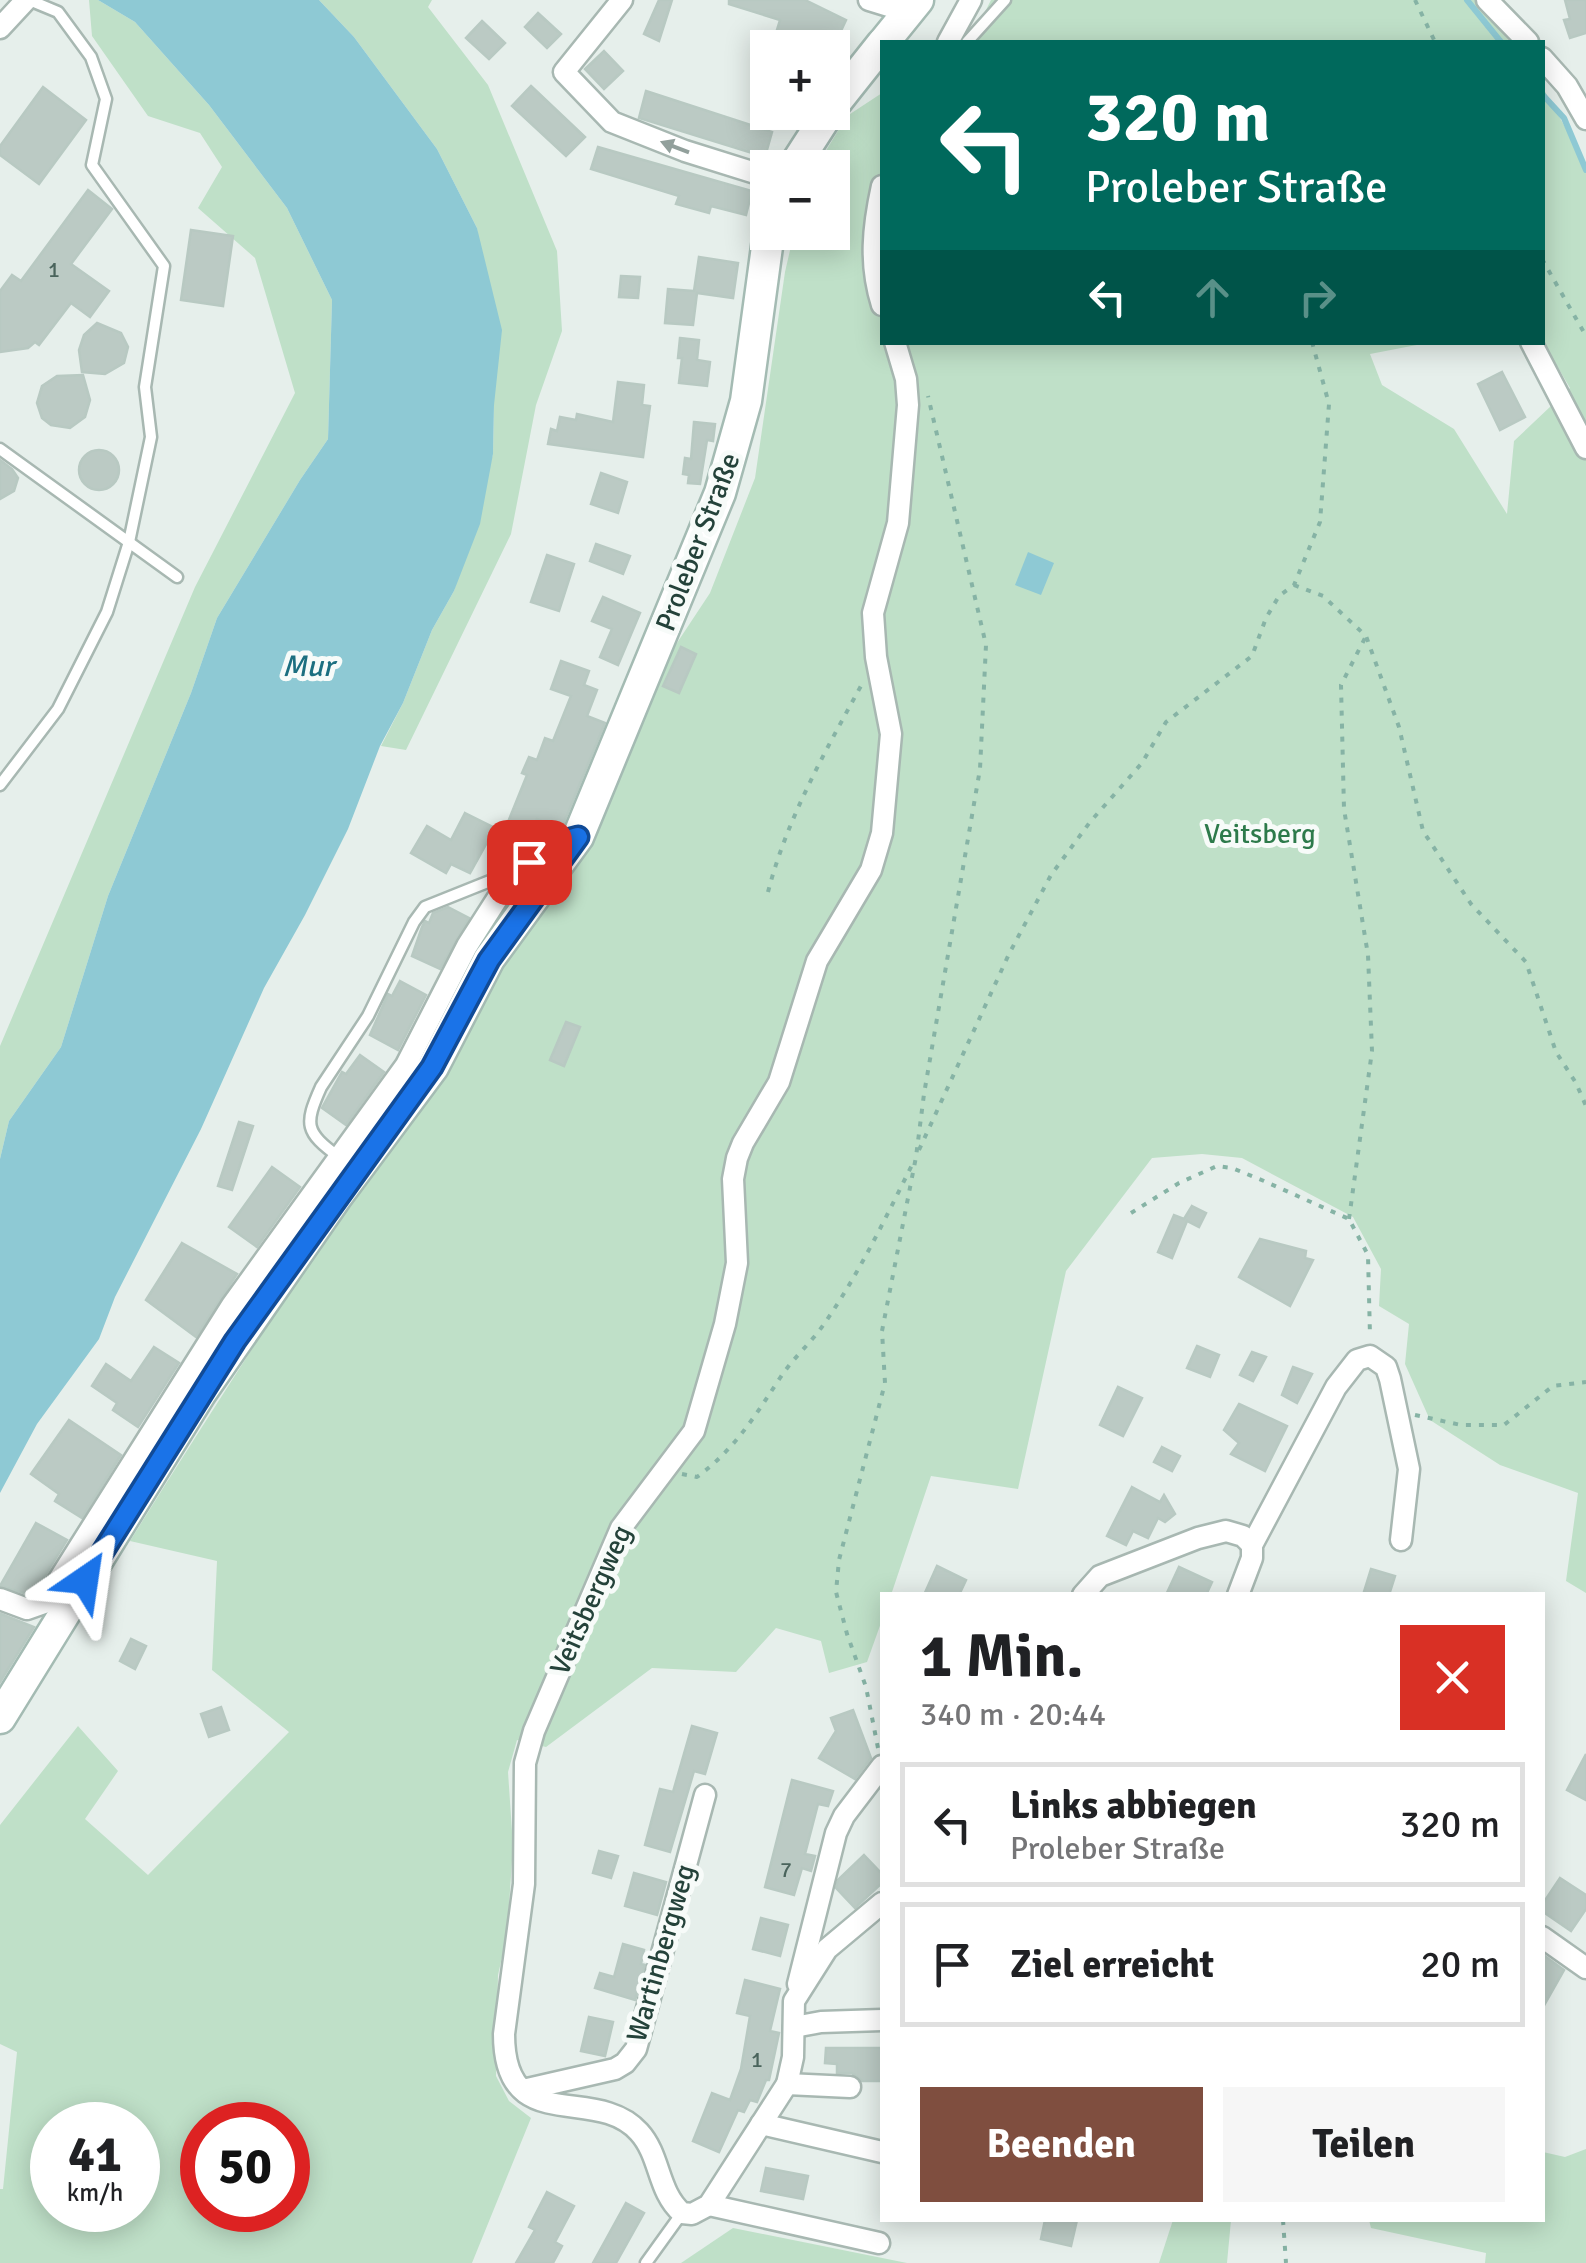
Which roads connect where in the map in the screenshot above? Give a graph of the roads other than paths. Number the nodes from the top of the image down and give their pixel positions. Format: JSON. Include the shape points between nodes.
{"nodes":[{"id":1,"x":27,"y":0,"type":"edge"},
{"id":2,"x":622,"y":0,"type":"edge"},
{"id":3,"x":869,"y":0,"type":"edge"},
{"id":4,"x":971,"y":0,"type":"edge"},
{"id":5,"x":1006,"y":0,"type":"edge"},
{"id":6,"x":1487,"y":0,"type":"edge"},
{"id":7,"x":913,"y":6,"type":"edge"},
{"id":8,"x":0,"y":28,"type":"edge"},
{"id":9,"x":885,"y":40,"type":"edge"},
{"id":10,"x":949,"y":40,"type":"edge"},
{"id":11,"x":969,"y":40,"type":"edge"},
{"id":12,"x":1526,"y":40,"type":"edge"},
{"id":13,"x":880,"y":47,"type":"edge"},
{"id":14,"x":1545,"y":61,"type":"edge"},
{"id":15,"x":850,"y":85,"type":"edge"},
{"id":16,"x":1586,"y":118,"type":"edge"},
{"id":17,"x":750,"y":171,"type":"edge"},
{"id":18,"x":880,"y":196,"type":"edge"},
{"id":19,"x":767,"y":250,"type":"edge"},
{"id":20,"x":880,"y":296,"type":"edge"},
{"id":21,"x":895,"y":345,"type":"edge"},
{"id":22,"x":1533,"y":345,"type":"edge"},
{"id":23,"x":1586,"y":448,"type":"edge"},
{"id":24,"x":0,"y":449,"type":"edge"},
{"id":25,"x":128,"y":542,"type":"junction"},
{"id":26,"x":177,"y":577,"type":"dead end"},
{"id":27,"x":0,"y":785,"type":"edge"},
{"id":28,"x":578,"y":837,"type":"junction"},
{"id":29,"x":515,"y":870,"type":"junction"},
{"id":30,"x":339,"y":1156,"type":"junction"},
{"id":31,"x":1401,"y":1540,"type":"dead end"},
{"id":32,"x":1252,"y":1545,"type":"junction"},
{"id":33,"x":1086,"y":1592,"type":"edge"},
{"id":34,"x":1239,"y":1592,"type":"edge"},
{"id":35,"x":0,"y":1599,"type":"edge"},
{"id":36,"x":0,"y":1718,"type":"edge"},
{"id":37,"x":880,"y":1771,"type":"edge"},
{"id":38,"x":705,"y":1796,"type":"dead end"},
{"id":39,"x":880,"y":1905,"type":"edge"},
{"id":40,"x":1545,"y":1939,"type":"edge"},
{"id":41,"x":1586,"y":1968,"type":"edge"},
{"id":42,"x":794,"y":2001,"type":"junction"},
{"id":43,"x":880,"y":2020,"type":"edge"},
{"id":44,"x":794,"y":2027,"type":"junction"},
{"id":45,"x":787,"y":2084,"type":"junction"},
{"id":46,"x":850,"y":2087,"type":"dead end"},
{"id":47,"x":522,"y":2090,"type":"junction"},
{"id":48,"x":761,"y":2124,"type":"junction"},
{"id":49,"x":880,"y":2152,"type":"edge"},
{"id":50,"x":709,"y":2204,"type":"junction"},
{"id":51,"x":682,"y":2213,"type":"junction"},
{"id":52,"x":878,"y":2242,"type":"dead end"},
{"id":53,"x":646,"y":2263,"type":"edge"}],
"edges":[{"from":1,"to":8,"type":"street"},
{"from":1,"to":25,"type":"lane","via":[[58,12],[90,58],[106,99],[92,165],[164,266],[145,387],[151,437]]},
{"from":17,"to":2,"type":"street","one_way":true,"via":[[612,122],[564,72]]},
{"from":3,"to":7,"type":"street"},
{"from":4,"to":10,"type":"street"},
{"from":5,"to":11,"type":"lane"},
{"from":6,"to":12,"type":"street"},
{"from":7,"to":9,"type":"main road"},
{"from":13,"to":15,"type":"main road"},
{"from":14,"to":16,"type":"street"},
{"from":18,"to":20,"type":"street","via":[[873,233]]},
{"from":19,"to":28,"type":"main road","name":"Proleber Straße","via":[[746,400],[730,464]]},
{"from":21,"to":47,"type":"street","name":"Veitsbergweg","via":[[908,406],[898,522],[873,613],[891,734],[882,833],[871,870],[817,961],[779,1082],[737,1158],[737,1262],[694,1430],[615,1540],[534,1731],[525,1763],[524,1884],[504,2034],[504,2057]]},
{"from":22,"to":23,"type":"street"},
{"from":24,"to":25,"type":"lane"},
{"from":25,"to":26,"type":"lane"},
{"from":25,"to":27,"type":"lane","via":[[107,612],[58,709]]},
{"from":28,"to":29,"type":"street","via":[[552,844]]},
{"from":28,"to":36,"type":"main road","name":"Proleber Straße","via":[[489,960],[432,1067],[208,1381]]},
{"from":29,"to":30,"type":"street","via":[[467,946],[412,1056]]},
{"from":29,"to":30,"type":"lane","via":[[438,899],[414,922],[387,982],[314,1104],[309,1128]]},
{"from":30,"to":35,"type":"street","via":[[232,1305],[44,1603],[27,1609]]},
{"from":31,"to":32,"type":"street","via":[[1408,1469],[1399,1412],[1386,1367],[1370,1356],[1358,1360],[1336,1387]]},
{"from":32,"to":33,"type":"street","via":[[1226,1532],[1198,1538],[1100,1576]]},
{"from":32,"to":34,"type":"street"},
{"from":37,"to":42,"type":"street","via":[[836,1833]]},
{"from":38,"to":47,"type":"street","name":"Wartinbergweg","via":[[636,2049],[615,2070]]},
{"from":39,"to":42,"type":"street","via":[[827,1949]]},
{"from":40,"to":41,"type":"street"},
{"from":42,"to":44,"type":"street"},
{"from":43,"to":44,"type":"street"},
{"from":44,"to":45,"type":"street"},
{"from":45,"to":46,"type":"street"},
{"from":45,"to":48,"type":"street"},
{"from":47,"to":51,"type":"street","via":[[551,2105],[621,2118],[638,2130],[670,2202]]},
{"from":48,"to":49,"type":"street"},
{"from":48,"to":50,"type":"street"},
{"from":50,"to":51,"type":"street"},
{"from":50,"to":52,"type":"street"},
{"from":51,"to":53,"type":"lane"}]}
